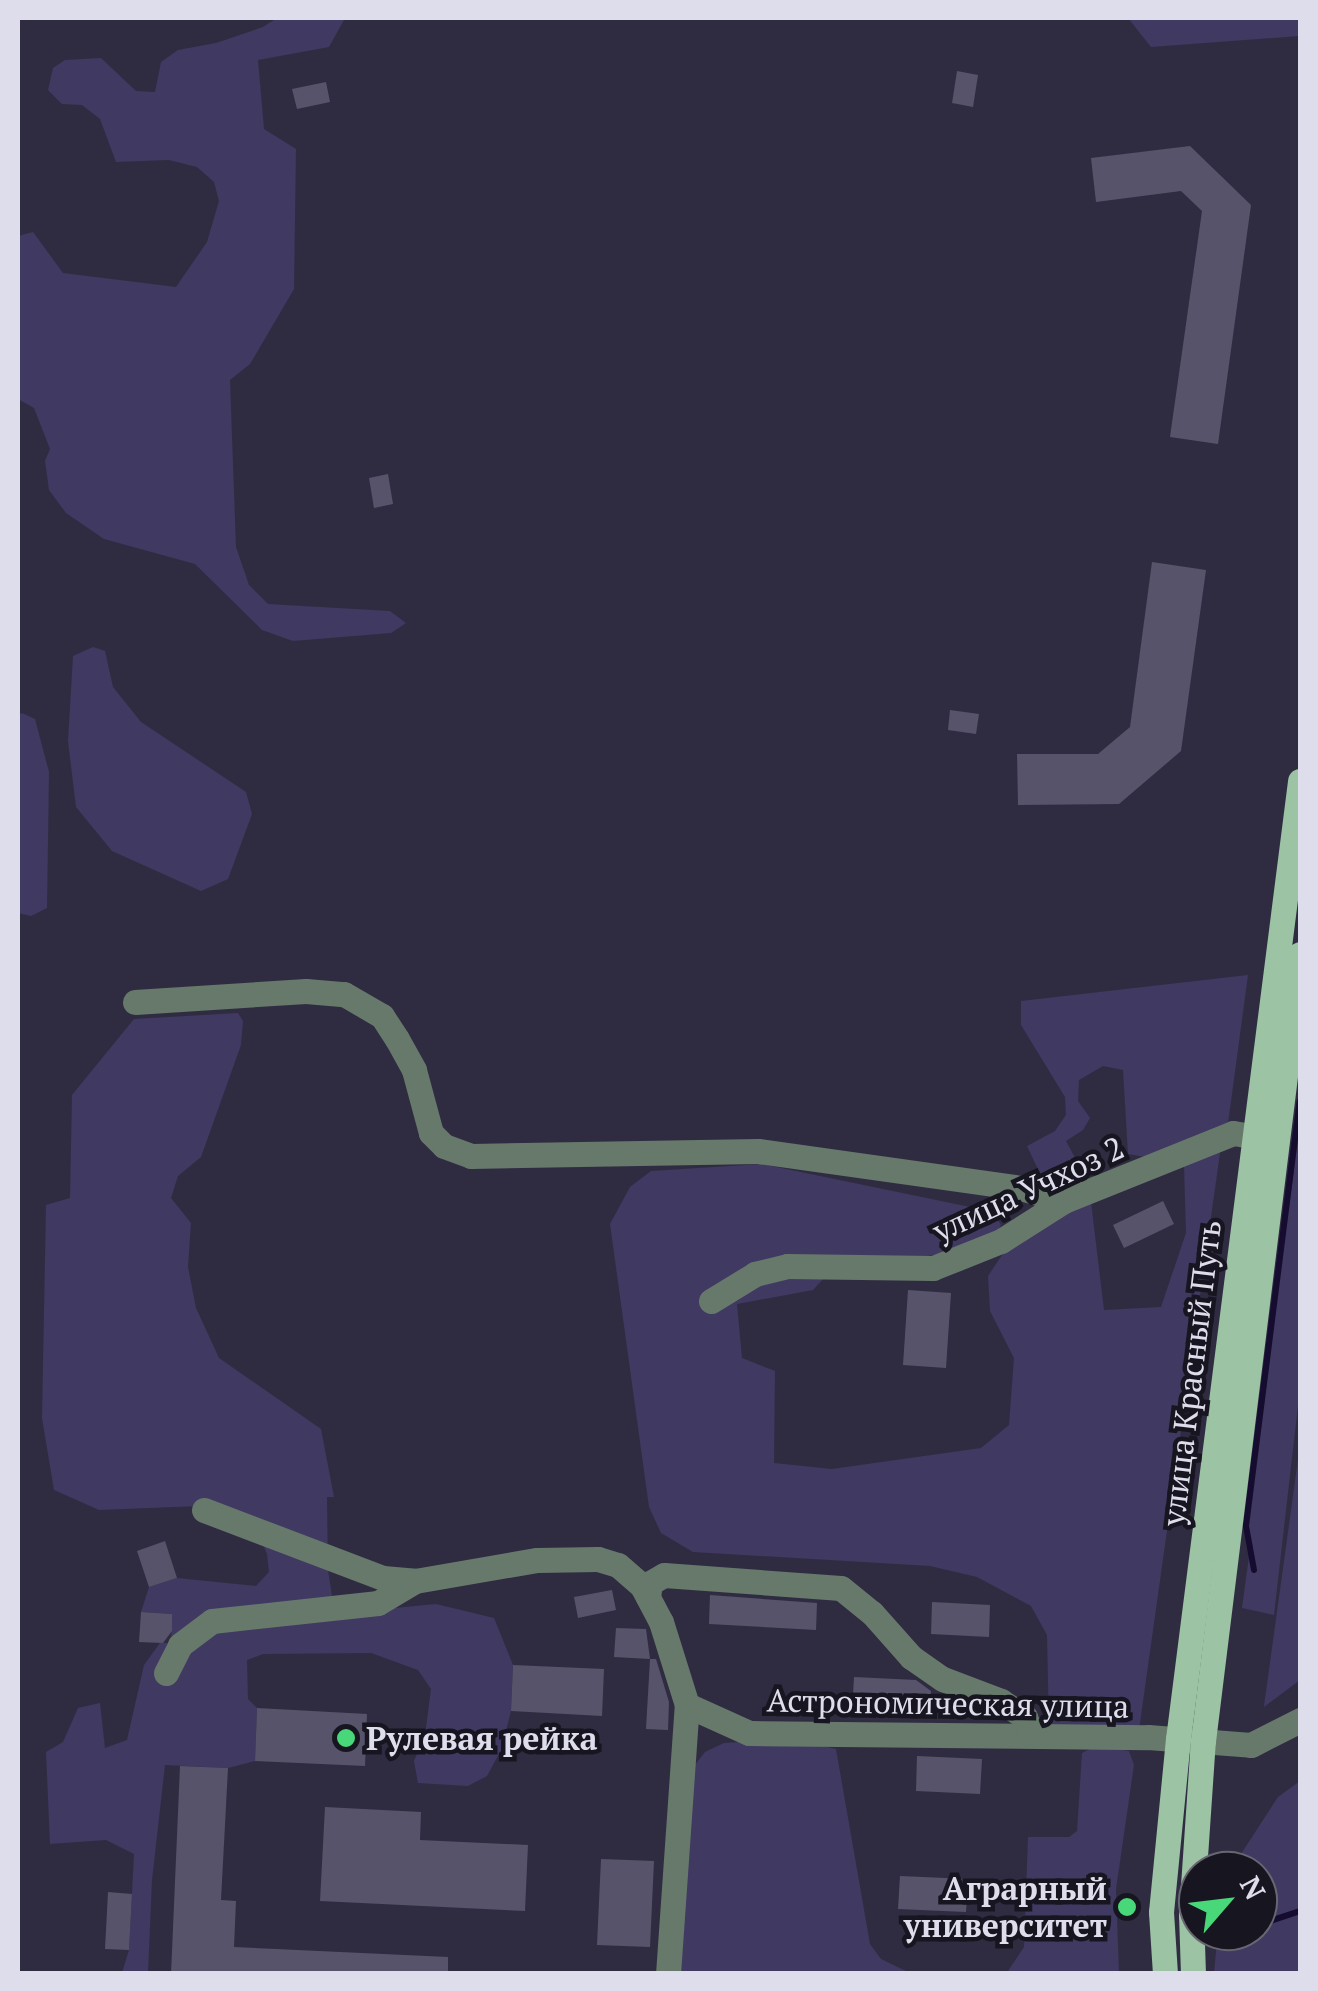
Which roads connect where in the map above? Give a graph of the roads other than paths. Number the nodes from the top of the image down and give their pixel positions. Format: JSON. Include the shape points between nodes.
{"nodes":[{"id":1,"x":1300,"y":781,"type":"edge"},
{"id":2,"x":1300,"y":954,"type":"edge"},
{"id":3,"x":135,"y":1002,"type":"dead end"},
{"id":4,"x":1253,"y":1136,"type":"junction"},
{"id":5,"x":1064,"y":1202,"type":"junction"},
{"id":6,"x":711,"y":1301,"type":"dead end"},
{"id":7,"x":204,"y":1510,"type":"dead end"},
{"id":8,"x":415,"y":1581,"type":"junction"},
{"id":9,"x":648,"y":1597,"type":"junction"},
{"id":10,"x":166,"y":1673,"type":"dead end"},
{"id":11,"x":687,"y":1705,"type":"junction"},
{"id":12,"x":1300,"y":1720,"type":"edge"},
{"id":13,"x":1032,"y":1735,"type":"junction"},
{"id":14,"x":1191,"y":1740,"type":"junction"},
{"id":15,"x":668,"y":1974,"type":"edge"},
{"id":16,"x":1164,"y":1974,"type":"edge"},
{"id":17,"x":1193,"y":1974,"type":"edge"}],
"edges":[{"from":1,"to":4,"type":"main road","name":"улица Красный Путь"},
{"from":2,"to":14,"type":"main road","name":"улица Красный Путь"},
{"from":3,"to":5,"type":"street","via":[[344,994],[382,1016],[397,1039],[414,1070],[431,1133],[470,1156],[758,1151],[1021,1188]]},
{"from":4,"to":5,"type":"street","name":"улица Учхоз 2","via":[[1233,1134]]},
{"from":4,"to":14,"type":"main road","name":"улица Красный Путь"},
{"from":5,"to":6,"type":"street","name":"улица Учхоз 2","via":[[1002,1241],[932,1268],[787,1266],[755,1274]]},
{"from":7,"to":8,"type":"street","via":[[383,1578]]},
{"from":8,"to":9,"type":"street","via":[[537,1560],[598,1560],[618,1566]]},
{"from":8,"to":10,"type":"street","via":[[378,1604],[212,1621],[180,1646]]},
{"from":9,"to":11,"type":"street"},
{"from":9,"to":13,"type":"street","via":[[650,1582],[664,1574],[841,1588],[910,1657],[1001,1701],[1025,1717]]},
{"from":11,"to":13,"type":"street","name":"Астрономическая улица","via":[[749,1733]]},
{"from":11,"to":15,"type":"street"},
{"from":12,"to":14,"type":"street","name":"Астрономическая улица","via":[[1252,1745]]},
{"from":13,"to":14,"type":"street","name":"Астрономическая улица"},
{"from":14,"to":16,"type":"main road","name":"улица Красный Путь","via":[[1162,1912]]},
{"from":14,"to":17,"type":"main road","name":"улица Красный Путь"}]}
